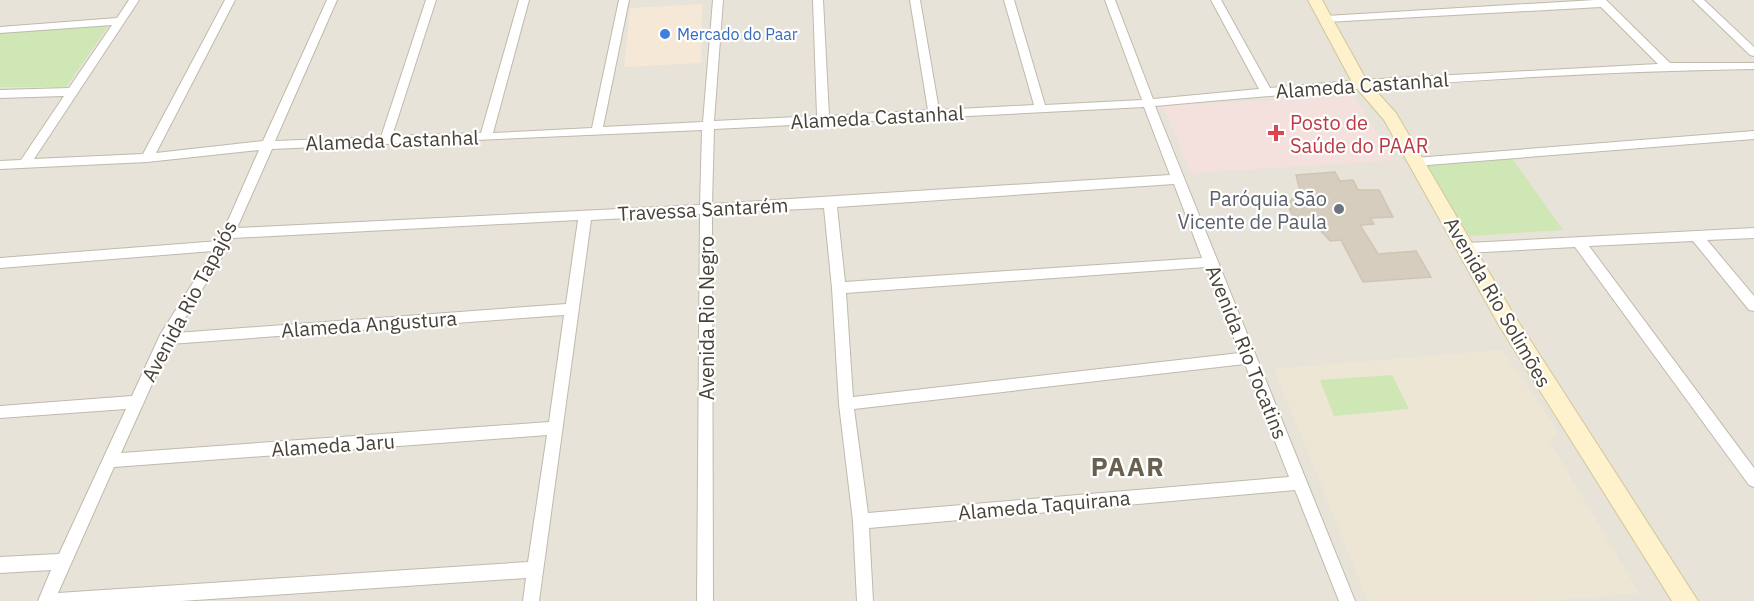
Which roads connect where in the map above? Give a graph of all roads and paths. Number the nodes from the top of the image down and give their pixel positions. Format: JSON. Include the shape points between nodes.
{"nodes":[{"id":1,"x":134,"y":0,"type":"edge"},
{"id":2,"x":230,"y":0,"type":"edge"},
{"id":3,"x":332,"y":0,"type":"edge"},
{"id":4,"x":431,"y":0,"type":"edge"},
{"id":5,"x":524,"y":0,"type":"edge"},
{"id":6,"x":624,"y":0,"type":"edge"},
{"id":7,"x":718,"y":0,"type":"edge"},
{"id":8,"x":818,"y":0,"type":"edge"},
{"id":9,"x":915,"y":0,"type":"edge"},
{"id":10,"x":1009,"y":0,"type":"edge"},
{"id":11,"x":1110,"y":0,"type":"edge"},
{"id":12,"x":1216,"y":0,"type":"edge"},
{"id":13,"x":1315,"y":0,"type":"edge"},
{"id":14,"x":1698,"y":0,"type":"edge"},
{"id":15,"x":1602,"y":2,"type":"edge"},
{"id":16,"x":1326,"y":19,"type":"junction"},
{"id":17,"x":120,"y":21,"type":"junction"},
{"id":18,"x":0,"y":30,"type":"edge"},
{"id":19,"x":1754,"y":53,"type":"edge"},
{"id":20,"x":1754,"y":66,"type":"edge"},
{"id":21,"x":1667,"y":67,"type":"junction"},
{"id":22,"x":1361,"y":84,"type":"junction"},
{"id":23,"x":73,"y":92,"type":"junction"},
{"id":24,"x":1266,"y":92,"type":"junction"},
{"id":25,"x":0,"y":94,"type":"edge"},
{"id":26,"x":1148,"y":103,"type":"junction"},
{"id":27,"x":1041,"y":109,"type":"junction"},
{"id":28,"x":934,"y":114,"type":"junction"},
{"id":29,"x":824,"y":120,"type":"junction"},
{"id":30,"x":708,"y":126,"type":"junction"},
{"id":31,"x":597,"y":130,"type":"junction"},
{"id":32,"x":1754,"y":135,"type":"edge"},
{"id":33,"x":486,"y":137,"type":"junction"},
{"id":34,"x":385,"y":141,"type":"junction"},
{"id":35,"x":266,"y":145,"type":"junction"},
{"id":36,"x":147,"y":158,"type":"junction"},
{"id":37,"x":1415,"y":162,"type":"junction"},
{"id":38,"x":25,"y":163,"type":"junction"},
{"id":39,"x":0,"y":165,"type":"edge"},
{"id":40,"x":1178,"y":179,"type":"junction"},
{"id":41,"x":830,"y":203,"type":"junction"},
{"id":42,"x":706,"y":209,"type":"junction"},
{"id":43,"x":585,"y":215,"type":"junction"},
{"id":44,"x":1754,"y":232,"type":"edge"},
{"id":45,"x":1696,"y":236,"type":"junction"},
{"id":46,"x":226,"y":239,"type":"junction"},
{"id":47,"x":1579,"y":243,"type":"junction"},
{"id":48,"x":1467,"y":248,"type":"junction"},
{"id":49,"x":1210,"y":262,"type":"junction"},
{"id":50,"x":0,"y":263,"type":"edge"},
{"id":51,"x":839,"y":288,"type":"junction"},
{"id":52,"x":1754,"y":306,"type":"edge"},
{"id":53,"x":573,"y":309,"type":"junction"},
{"id":54,"x":165,"y":339,"type":"junction"},
{"id":55,"x":1250,"y":358,"type":"junction"},
{"id":56,"x":136,"y":402,"type":"junction"},
{"id":57,"x":846,"y":404,"type":"junction"},
{"id":58,"x":0,"y":412,"type":"edge"},
{"id":59,"x":555,"y":428,"type":"junction"},
{"id":60,"x":110,"y":461,"type":"junction"},
{"id":61,"x":1754,"y":480,"type":"edge"},
{"id":62,"x":1299,"y":483,"type":"junction"},
{"id":63,"x":861,"y":521,"type":"junction"},
{"id":64,"x":63,"y":562,"type":"junction"},
{"id":65,"x":0,"y":566,"type":"edge"},
{"id":66,"x":535,"y":569,"type":"junction"},
{"id":67,"x":46,"y":601,"type":"edge"},
{"id":68,"x":59,"y":601,"type":"edge"},
{"id":69,"x":531,"y":601,"type":"edge"},
{"id":70,"x":705,"y":601,"type":"edge"},
{"id":71,"x":865,"y":601,"type":"edge"},
{"id":72,"x":1347,"y":601,"type":"edge"},
{"id":73,"x":1686,"y":601,"type":"edge"}],
"edges":[{"from":1,"to":17,"type":"street"},
{"from":2,"to":36,"type":"street"},
{"from":3,"to":35,"type":"street","name":"Avenida Rio Tapajós"},
{"from":4,"to":34,"type":"street"},
{"from":5,"to":33,"type":"street"},
{"from":6,"to":31,"type":"street"},
{"from":7,"to":30,"type":"street","name":"Avenida Rio Negro"},
{"from":8,"to":29,"type":"street"},
{"from":9,"to":28,"type":"street"},
{"from":10,"to":27,"type":"street"},
{"from":11,"to":26,"type":"street","name":"Avenida Rio Tocatins"},
{"from":12,"to":24,"type":"street"},
{"from":13,"to":16,"type":"main road","name":"Avenida Rio Solimões"},
{"from":14,"to":19,"type":"street"},
{"from":15,"to":16,"type":"street"},
{"from":15,"to":21,"type":"street"},
{"from":16,"to":22,"type":"main road","name":"Avenida Rio Solimões"},
{"from":17,"to":18,"type":"street"},
{"from":17,"to":23,"type":"street"},
{"from":20,"to":21,"type":"street","name":"Alameda Castanhal"},
{"from":21,"to":22,"type":"street","name":"Alameda Castanhal"},
{"from":22,"to":24,"type":"street","name":"Alameda Castanhal"},
{"from":22,"to":37,"type":"main road","name":"Avenida Rio Solimões","via":[[1390,117]]},
{"from":23,"to":25,"type":"street"},
{"from":23,"to":38,"type":"street"},
{"from":24,"to":26,"type":"street","name":"Alameda Castanhal"},
{"from":26,"to":27,"type":"street","name":"Alameda Castanhal"},
{"from":26,"to":40,"type":"street","name":"Avenida Rio Tocatins"},
{"from":27,"to":28,"type":"street","name":"Alameda Castanhal"},
{"from":28,"to":29,"type":"street","name":"Alameda Castanhal"},
{"from":29,"to":30,"type":"street","name":"Alameda Castanhal"},
{"from":30,"to":31,"type":"street","name":"Alameda Castanhal"},
{"from":30,"to":42,"type":"street","name":"Avenida Rio Negro"},
{"from":31,"to":33,"type":"street","name":"Alameda Castanhal"},
{"from":32,"to":37,"type":"street"},
{"from":33,"to":34,"type":"street","name":"Alameda Castanhal"},
{"from":34,"to":35,"type":"street","name":"Alameda Castanhal"},
{"from":35,"to":36,"type":"street","name":"Alameda Castanhal"},
{"from":35,"to":46,"type":"street","name":"Avenida Rio Tapajós"},
{"from":36,"to":38,"type":"street","name":"Alameda Castanhal"},
{"from":37,"to":48,"type":"main road","name":"Avenida Rio Solimões"},
{"from":38,"to":39,"type":"street","name":"Alameda Castanhal"},
{"from":40,"to":41,"type":"street","name":"Travessa Santarém"},
{"from":40,"to":49,"type":"street","name":"Avenida Rio Tocatins"},
{"from":41,"to":42,"type":"street","name":"Travessa Santarém"},
{"from":41,"to":51,"type":"street"},
{"from":42,"to":43,"type":"street","name":"Travessa Santarém"},
{"from":42,"to":70,"type":"street","name":"Avenida Rio Negro"},
{"from":43,"to":46,"type":"street","name":"Travessa Santarém"},
{"from":43,"to":53,"type":"street"},
{"from":44,"to":45,"type":"street"},
{"from":45,"to":47,"type":"street"},
{"from":45,"to":52,"type":"street"},
{"from":46,"to":50,"type":"street","name":"Travessa Santarém"},
{"from":46,"to":54,"type":"street","name":"Avenida Rio Tapajós"},
{"from":47,"to":48,"type":"street"},
{"from":47,"to":61,"type":"street"},
{"from":48,"to":73,"type":"main road","name":"Avenida Rio Solimões","via":[[1507,321]]},
{"from":49,"to":51,"type":"street"},
{"from":49,"to":55,"type":"street","name":"Avenida Rio Tocatins"},
{"from":51,"to":57,"type":"street"},
{"from":53,"to":54,"type":"street","name":"Alameda Angustura"},
{"from":53,"to":59,"type":"street"},
{"from":54,"to":56,"type":"street","name":"Avenida Rio Tapajós"},
{"from":55,"to":57,"type":"street"},
{"from":55,"to":62,"type":"street","name":"Avenida Rio Tocatins"},
{"from":56,"to":58,"type":"street"},
{"from":56,"to":60,"type":"street","name":"Avenida Rio Tapajós"},
{"from":57,"to":63,"type":"street"},
{"from":59,"to":60,"type":"street","name":"Alameda Jaru"},
{"from":59,"to":66,"type":"street"},
{"from":60,"to":64,"type":"street","name":"Avenida Rio Tapajós"},
{"from":62,"to":63,"type":"street","name":"Alameda Taquirana"},
{"from":62,"to":72,"type":"street","name":"Avenida Rio Tocatins"},
{"from":63,"to":71,"type":"street"},
{"from":64,"to":65,"type":"street"},
{"from":64,"to":67,"type":"street","name":"Avenida Rio Tapajós"},
{"from":66,"to":68,"type":"street"},
{"from":66,"to":69,"type":"street"}]}
